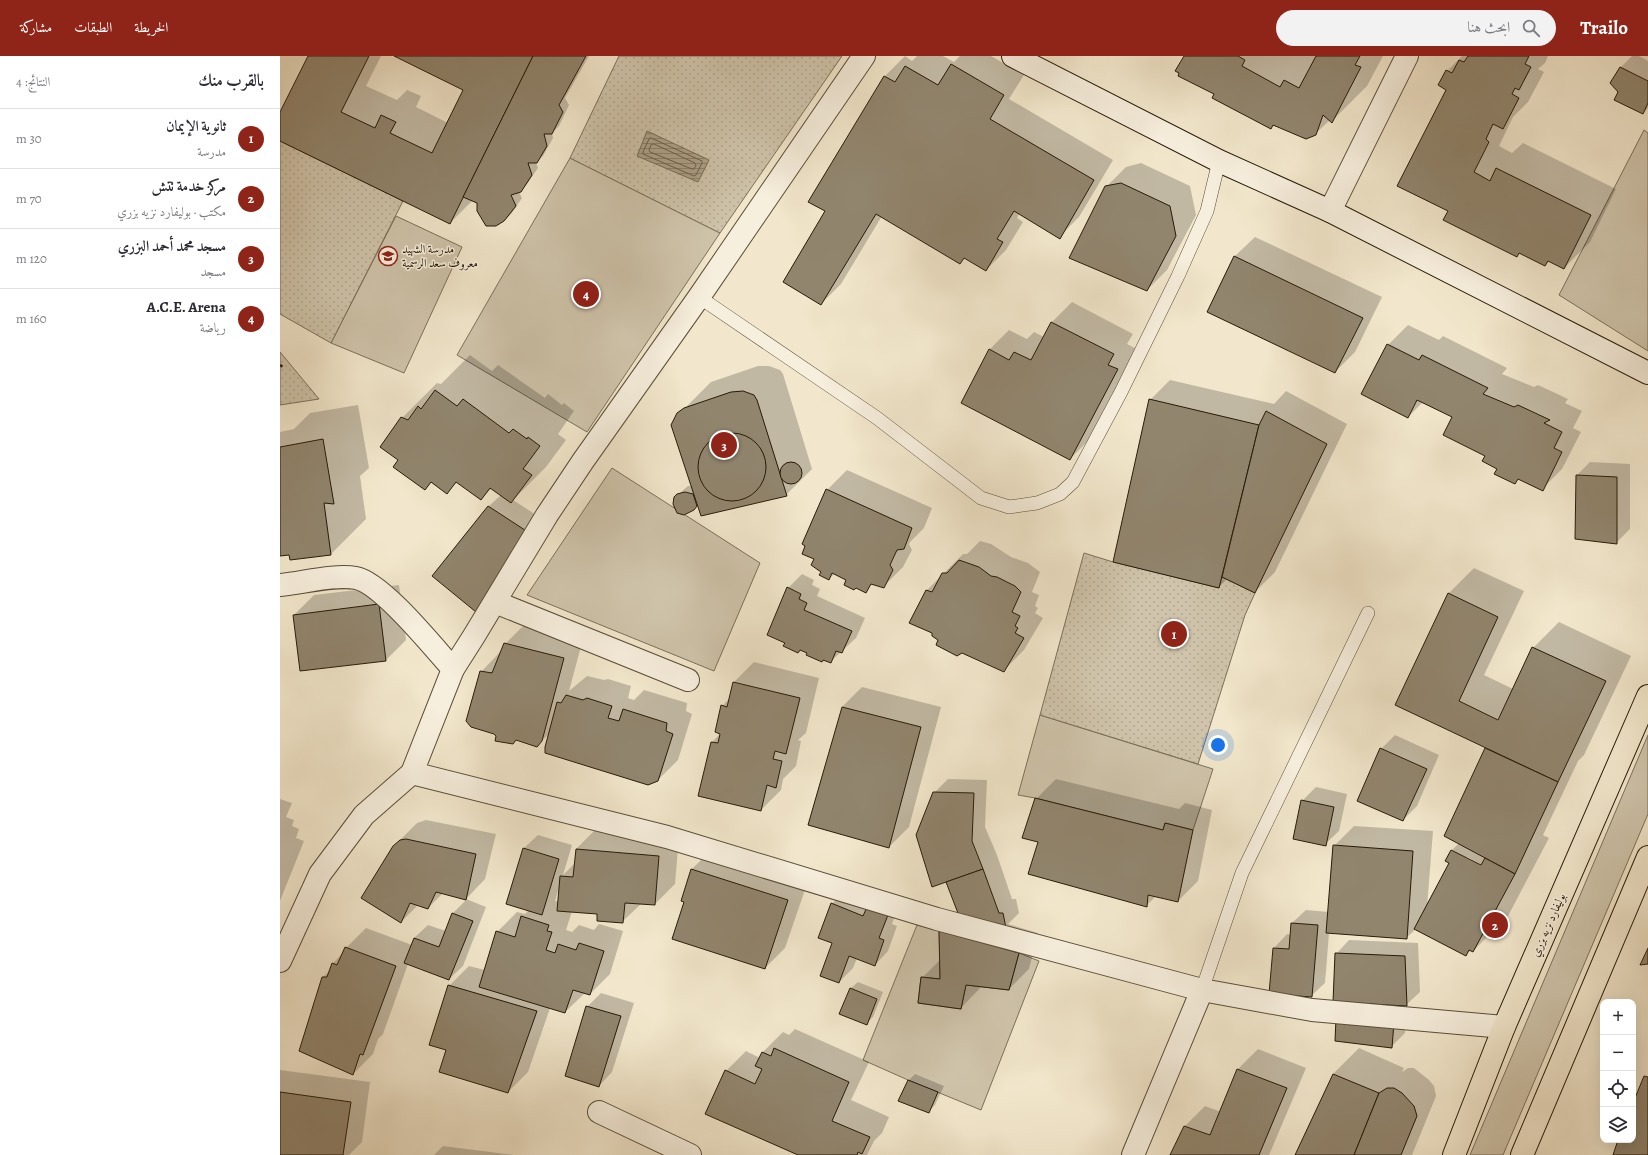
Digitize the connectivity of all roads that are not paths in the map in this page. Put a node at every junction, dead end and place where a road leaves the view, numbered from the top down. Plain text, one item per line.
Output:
1 (864, 56) edge
2 (1013, 56) edge
3 (1408, 56) edge
4 (1219, 161) junction
5 (1330, 211) junction
6 (699, 297) junction
7 (1648, 372) edge
8 (280, 585) edge
9 (495, 602) junction
10 (1368, 614) dead end
11 (453, 669) junction
12 (688, 680) dead end
13 (1648, 696) edge
14 (412, 773) junction
15 (1648, 857) edge
16 (280, 961) edge
17 (1202, 990) junction
18 (1504, 1027) junction
19 (599, 1112) dead end
20 (690, 1155) edge
21 (1133, 1155) edge
22 (1454, 1155) edge
23 (1522, 1155) edge

1 - 6 street
2 - 4 street
3 - 5 street
4 - 5 street
4 - 6 lane
5 - 7 street
6 - 9 street
8 - 11 street
9 - 11 street
9 - 12 street
10 - 17 lane
11 - 14 street
13 - 18 highway, بوليفارد نزيه بزري
14 - 16 street
14 - 17 street
15 - 23 highway
17 - 18 street
17 - 21 street
18 - 22 highway, بوليفارد نزيه بزري
19 - 20 street

